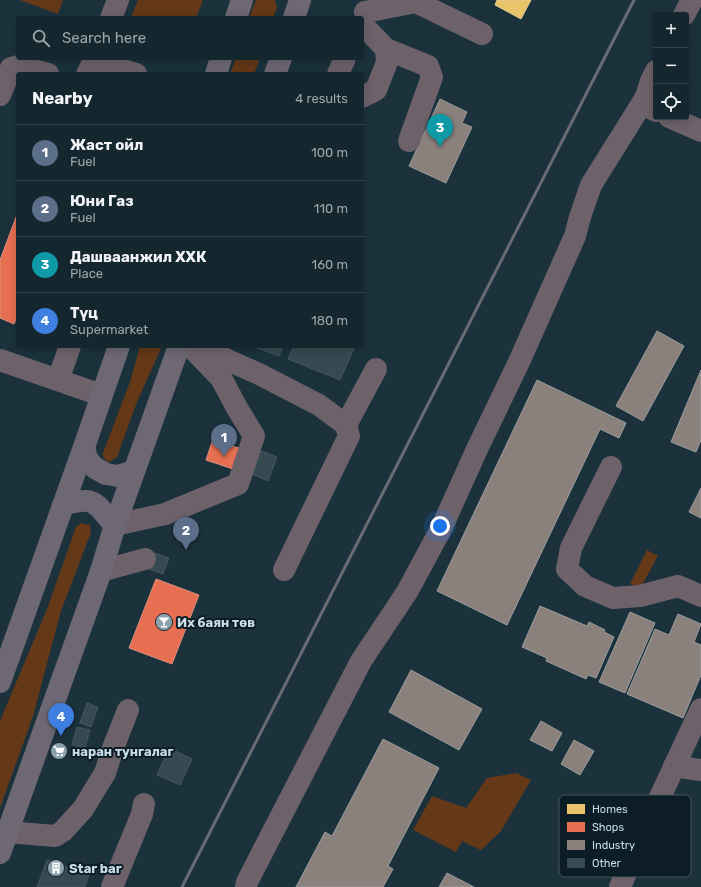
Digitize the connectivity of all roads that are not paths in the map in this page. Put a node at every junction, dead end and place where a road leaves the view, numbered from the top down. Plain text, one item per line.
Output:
1 (118, 0) edge
2 (242, 0) edge
3 (300, 0) edge
4 (692, 0) edge
5 (686, 12) edge
6 (365, 14) edge
7 (112, 16) edge
8 (237, 16) edge
9 (295, 16) edge
10 (482, 34) dead end
11 (386, 49) junction
12 (221, 60) edge
13 (280, 60) edge
14 (344, 60) edge
15 (92, 64) edge
16 (40, 72) edge
17 (127, 72) edge
18 (217, 72) edge
19 (276, 72) edge
20 (339, 72) edge
21 (653, 77) edge
22 (0, 95) edge
23 (364, 96) edge
24 (651, 104) edge
25 (676, 120) edge
26 (701, 131) edge
27 (409, 140) dead end
28 (69, 348) edge
29 (117, 348) edge
30 (178, 348) edge
31 (192, 348) edge
32 (204, 348) edge
33 (0, 360) edge
34 (376, 369) dead end
35 (58, 380) junction
36 (101, 395) junction
37 (346, 424) junction
38 (84, 447) junction
39 (611, 467) dead end
40 (134, 471) junction
41 (63, 504) junction
42 (115, 525) junction
43 (145, 559) dead end
44 (284, 570) dead end
45 (101, 571) junction
46 (701, 596) edge
47 (0, 682) edge
48 (701, 709) edge
49 (128, 710) dead end
50 (674, 766) junction
51 (701, 770) edge
52 (661, 795) edge
53 (144, 804) dead end
54 (7, 832) junction
55 (0, 853) edge
56 (624, 877) edge
57 (112, 887) edge
58 (246, 887) edge
59 (620, 887) edge

1 - 7 street
2 - 8 highway
3 - 9 highway
4 - 5 street
6 - 10 street
6 - 11 street
11 - 23 street
11 - 27 street
12 - 18 highway
13 - 19 highway
14 - 20 street
15 - 17 street
16 - 22 street
21 - 24 street
24 - 58 street
25 - 26 street
28 - 35 street
29 - 36 highway
30 - 40 highway
31 - 42 street
32 - 37 street
33 - 35 street
34 - 37 street
35 - 36 street
36 - 38 highway
37 - 44 street
38 - 40 highway
38 - 41 highway
39 - 46 street
40 - 42 highway
41 - 42 highway
41 - 47 highway
42 - 45 highway
43 - 45 street
45 - 54 highway
48 - 50 street
49 - 54 street
50 - 51 street
50 - 52 street
53 - 57 street
54 - 55 highway
56 - 59 street

